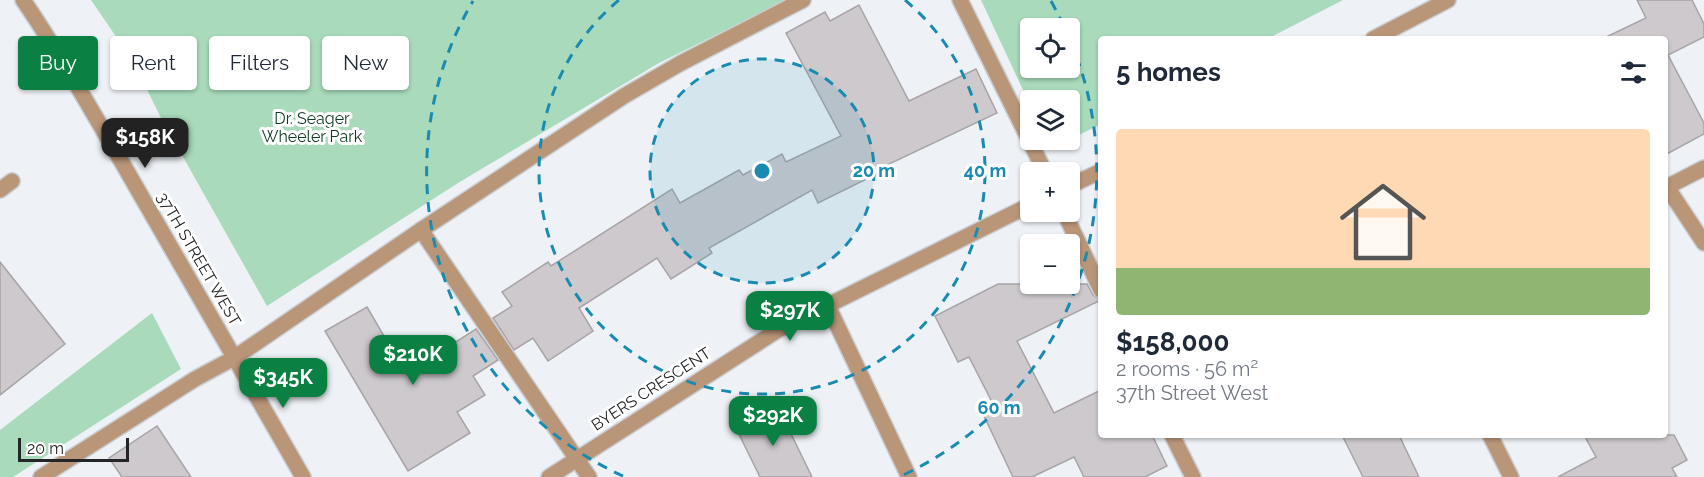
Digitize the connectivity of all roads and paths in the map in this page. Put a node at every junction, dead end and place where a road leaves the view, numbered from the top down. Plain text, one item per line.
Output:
1 (23, 0) edge
2 (803, 0) edge
3 (960, 0) edge
4 (1448, 0) edge
5 (1424, 5) edge
6 (1377, 36) edge
7 (1040, 162) edge
8 (1704, 168) edge
9 (1098, 172) edge
10 (1080, 181) edge
11 (1668, 187) edge
12 (1668, 191) edge
13 (1020, 211) edge
14 (1069, 222) edge
15 (421, 230) junction
16 (1704, 243) edge
17 (1098, 284) edge
18 (828, 306) junction
19 (234, 358) junction
20 (1174, 438) edge
21 (1492, 438) edge
22 (578, 458) junction
23 (40, 477) edge
24 (303, 477) edge
25 (549, 477) edge
26 (590, 477) edge
27 (909, 477) edge
28 (1193, 477) edge
29 (1511, 477) edge

1 - 19 street, 37TH STREET WEST
2 - 15 street
3 - 7 street
4 - 5 street
5 - 6 street
8 - 11 street
9 - 10 street
12 - 16 street
13 - 18 street, BYERS CRESCENT
14 - 17 street
15 - 19 street
15 - 22 street
18 - 22 street, BYERS CRESCENT
18 - 27 street
19 - 23 street
19 - 24 street, 37TH STREET WEST
20 - 28 street
21 - 29 street
22 - 25 street, BYERS CRESCENT
22 - 26 street

